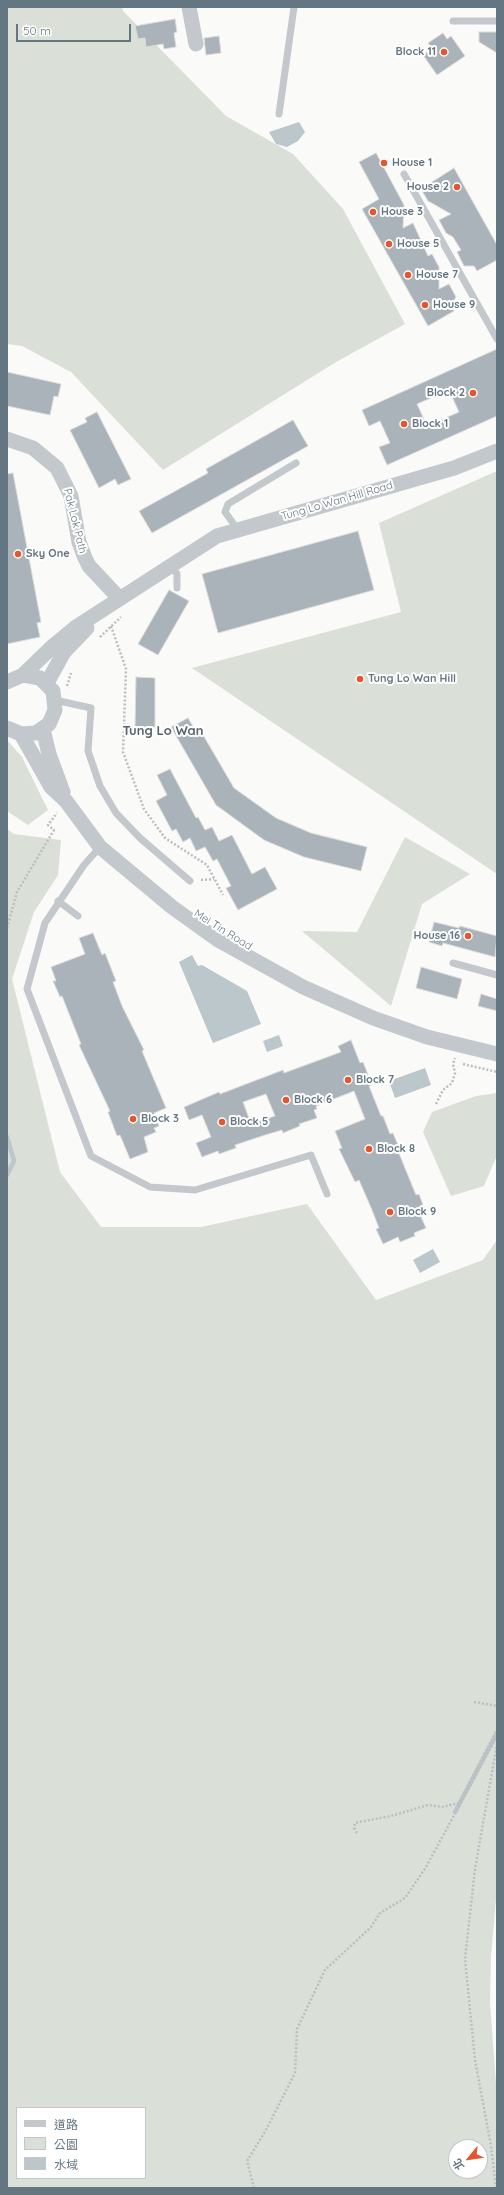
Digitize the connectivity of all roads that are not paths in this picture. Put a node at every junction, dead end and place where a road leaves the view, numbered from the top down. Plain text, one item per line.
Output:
1 (189, 7) edge
2 (294, 7) edge
3 (453, 20) dead end
4 (497, 21) edge
5 (196, 44) dead end
6 (279, 114) dead end
7 (404, 174) dead end
8 (497, 339) edge
9 (7, 439) edge
10 (497, 450) edge
11 (296, 463) dead end
12 (238, 530) junction
13 (171, 566) junction
14 (177, 588) dead end
15 (119, 598) junction
16 (100, 612) junction
17 (23, 675) junction
18 (7, 682) edge
19 (47, 683) junction
20 (60, 701) junction
21 (7, 728) edge
22 (43, 729) junction
23 (21, 734) junction
24 (63, 806) junction
25 (100, 847) junction
26 (190, 881) dead end
27 (58, 901) junction
28 (78, 916) dead end
29 (453, 963) dead end
30 (497, 975) edge
31 (497, 1054) edge
32 (327, 1194) dead end

1 - 5 street
2 - 6 lane
3 - 4 lane
7 - 8 lane
9 - 15 street, Pak Lok Path
10 - 12 street, Tung Lo Wan Hill Road
11 - 12 lane
12 - 13 street, Tung Lo Wan Hill Road
13 - 14 lane
13 - 15 street, Tung Lo Wan Hill Road
15 - 16 street, Tung Lo Wan Hill Road
16 - 17 street, Tung Lo Wan Hill Road
16 - 19 street, Tung Lo Wan Hill Road
17 - 18 street, Tung Lo Wan Hill Road
17 - 19 street
19 - 20 street
20 - 22 street
20 - 26 lane
21 - 23 street
22 - 23 street
22 - 24 street, Mei Tin Road
23 - 24 street, Mei Tin Road
24 - 25 street, Mei Tin Road
25 - 27 lane
25 - 31 street, Mei Tin Road
27 - 28 lane
27 - 32 lane
29 - 30 lane

